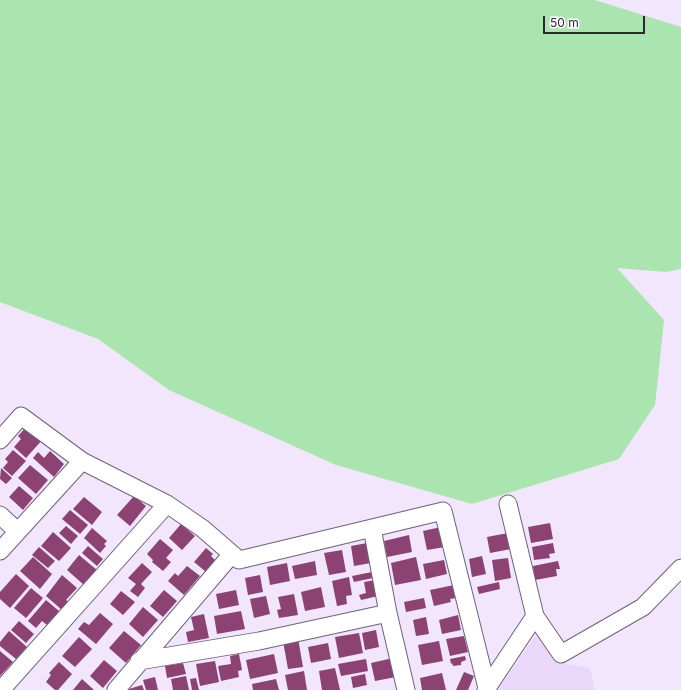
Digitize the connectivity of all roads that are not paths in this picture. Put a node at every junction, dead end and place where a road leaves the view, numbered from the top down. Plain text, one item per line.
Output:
1 (0, 440) edge
2 (82, 460) junction
3 (167, 504) junction
4 (508, 504) dead end
5 (0, 515) edge
6 (372, 528) junction
7 (17, 531) junction
8 (0, 551) edge
9 (232, 554) junction
10 (681, 568) edge
11 (388, 613) junction
12 (535, 616) junction
13 (140, 661) junction
14 (487, 689) edge
15 (1, 690) edge
16 (116, 690) edge
17 (406, 690) edge

1 - 2 street
2 - 3 street
2 - 7 street
3 - 9 street
3 - 15 street
4 - 12 street
5 - 7 street
6 - 9 street
6 - 11 street
6 - 14 street
7 - 8 street
9 - 13 street
10 - 12 street
11 - 13 street
11 - 17 street
12 - 14 street
13 - 16 street

